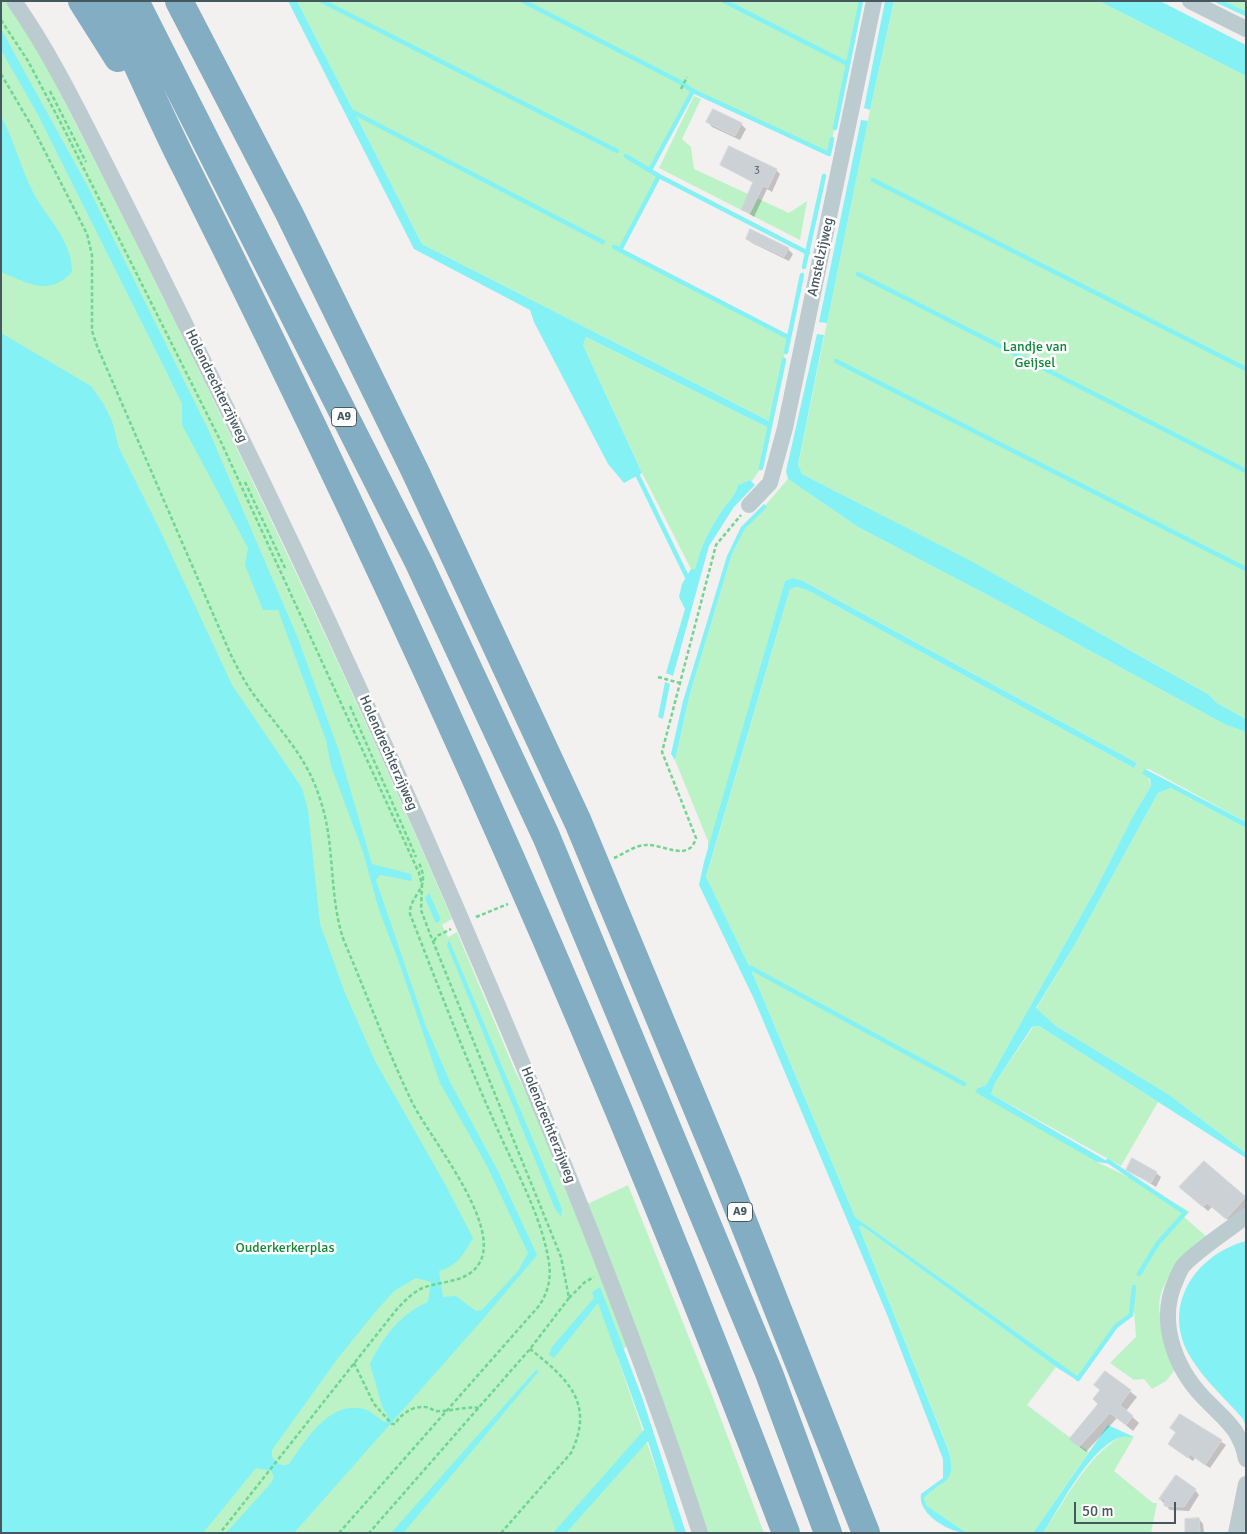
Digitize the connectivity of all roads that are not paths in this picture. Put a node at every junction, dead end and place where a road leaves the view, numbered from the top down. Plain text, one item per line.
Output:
1 (14, 1) edge
2 (82, 1) edge
3 (106, 1) edge
4 (135, 1) edge
5 (179, 1) edge
6 (874, 1) edge
7 (1190, 1) edge
8 (1246, 29) edge
9 (184, 164) junction
10 (749, 505) road end
11 (1246, 1216) edge
12 (1246, 1459) edge
13 (1246, 1484) edge
14 (700, 1533) edge
15 (786, 1533) edge
16 (828, 1533) edge
17 (866, 1533) edge
18 (1236, 1533) edge

1 - 14 street, Holendrechterzijweg
2 - 9 highway, A9
3 - 9 highway, A9
4 - 16 highway, A9
5 - 17 highway, A9
6 - 10 street, Amstelzijweg
7 - 8 street
9 - 15 highway, A9
11 - 12 street
13 - 18 street

